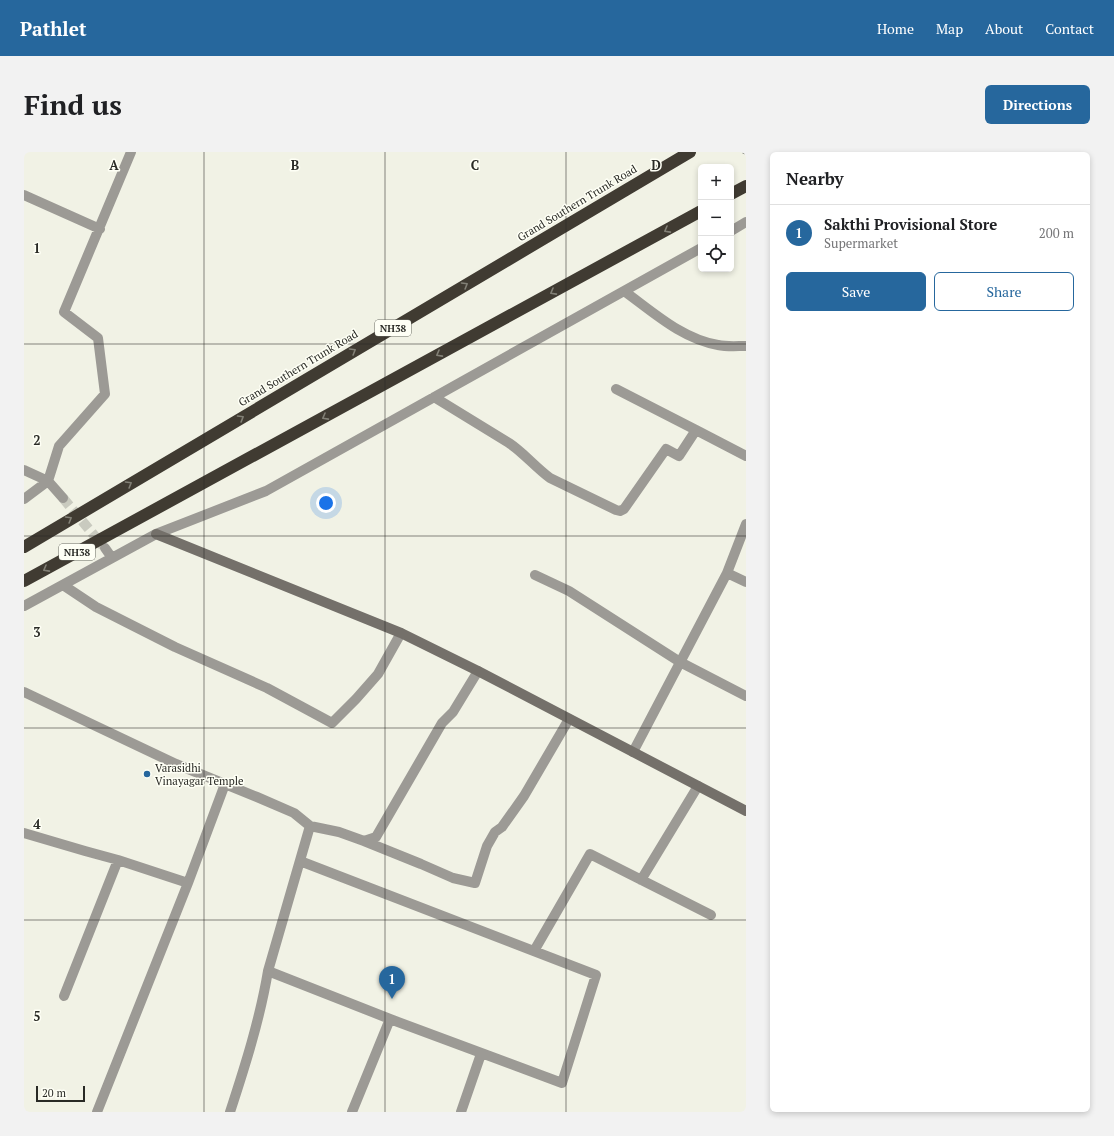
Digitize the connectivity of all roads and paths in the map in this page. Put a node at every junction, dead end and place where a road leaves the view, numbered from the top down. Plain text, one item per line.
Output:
1 (131, 152) edge
2 (690, 152) edge
3 (24, 195) edge
4 (698, 213) edge
5 (746, 222) edge
6 (100, 229) junction
7 (734, 229) edge
8 (698, 250) edge
9 (624, 291) junction
10 (746, 346) edge
11 (616, 390) dead end
12 (434, 397) junction
13 (696, 430) junction
14 (746, 456) edge
15 (24, 470) edge
16 (48, 481) junction
17 (63, 498) tunnel mouth
18 (24, 499) edge
19 (746, 524) edge
20 (156, 534) junction
21 (24, 547) edge
22 (105, 548) tunnel mouth
23 (112, 558) junction
24 (727, 573) junction
25 (535, 575) dead end
26 (24, 581) edge
27 (746, 582) edge
28 (62, 585) junction
29 (24, 606) edge
30 (401, 633) junction
31 (680, 662) junction
32 (478, 671) junction
33 (24, 692) edge
34 (746, 696) edge
35 (569, 719) junction
36 (633, 752) junction
37 (225, 784) junction
38 (698, 786) junction
39 (746, 811) edge
40 (310, 826) junction
41 (24, 833) edge
42 (364, 841) junction
43 (118, 860) junction
44 (300, 860) junction
45 (641, 880) junction
46 (188, 883) junction
47 (711, 915) dead end
48 (534, 951) junction
49 (268, 971) junction
50 (64, 996) dead end
51 (390, 1019) junction
52 (481, 1054) junction
53 (97, 1112) edge
54 (230, 1112) edge
55 (352, 1112) edge
56 (461, 1112) edge

1 - 6 street
21 -> 2 highway, Grand Southern Trunk Road / NH38
3 - 6 street
4 -> 26 highway, NH38
5 - 7 street
6 - 16 street
8 - 9 street
9 - 10 street
9 - 12 street
11 - 13 street
12 - 13 street
12 - 20 street
13 - 14 street
15 - 16 street
16 - 17 street
16 - 18 street
19 - 24 street
20 - 23 street
20 - 30 street
22 - 23 street
23 - 28 street
24 - 27 street
24 - 31 street
25 - 31 street
28 - 29 street
28 - 30 street
30 - 32 street
31 - 34 street
31 - 36 street
32 - 35 street
32 - 42 street
33 - 37 street
35 - 36 street
35 - 42 street
36 - 38 street
37 - 40 street
37 - 46 street
38 - 39 street
38 - 45 street
40 - 42 street
40 - 44 street
41 - 43 street
43 - 46 street
43 - 50 street
44 - 48 street
44 - 49 street
45 - 47 street
45 - 48 street
46 - 53 street
48 - 52 street
49 - 51 street
49 - 54 street
51 - 52 street
51 - 55 street
52 - 56 street

